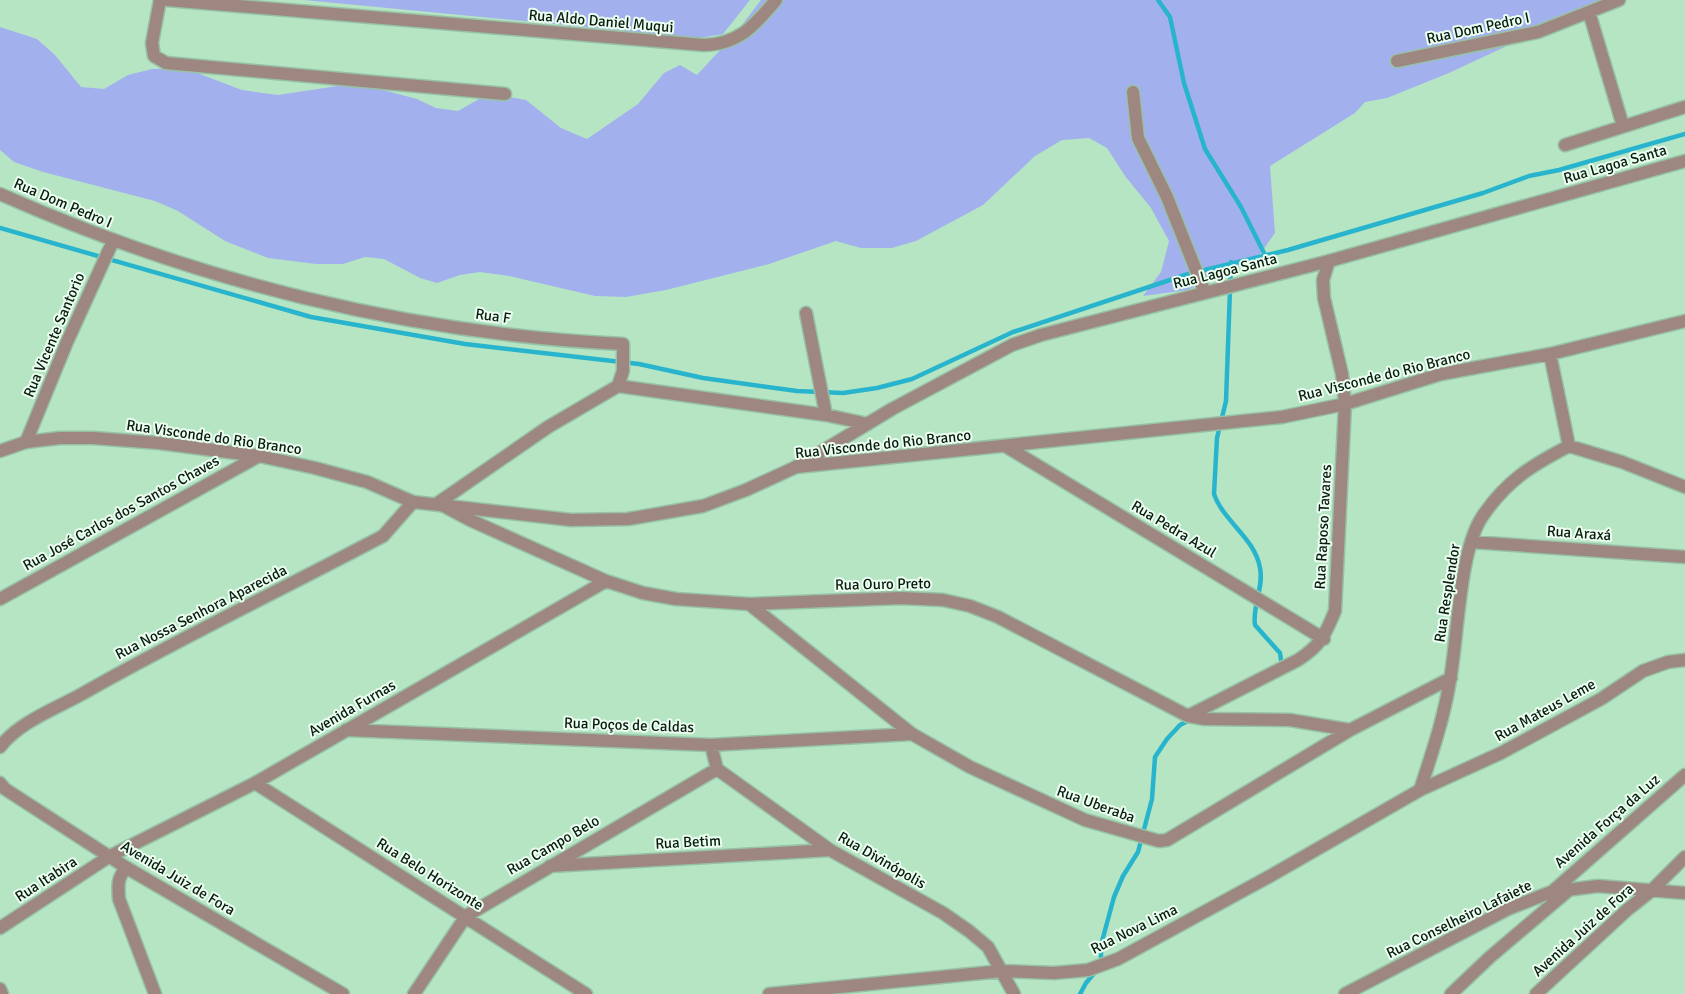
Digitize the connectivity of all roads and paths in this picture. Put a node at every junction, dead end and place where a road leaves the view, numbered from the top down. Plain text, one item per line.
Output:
1 (160, 0) edge
2 (167, 0) edge
3 (776, 0) edge
4 (1619, 0) edge
5 (1589, 12) junction
6 (1397, 61) dead end
7 (1133, 92) dead end
8 (505, 94) dead end
9 (1685, 107) edge
10 (1623, 126) junction
11 (1565, 145) dead end
12 (1685, 161) edge
13 (0, 194) edge
14 (113, 241) junction
15 (1329, 261) junction
16 (1205, 292) junction
17 (806, 313) dead end
18 (1685, 321) edge
19 (1550, 354) junction
20 (618, 386) junction
21 (1345, 404) junction
22 (826, 415) junction
23 (868, 424) junction
24 (26, 442) junction
25 (1569, 446) junction
26 (1007, 447) junction
27 (0, 451) edge
28 (258, 456) junction
29 (796, 468) junction
30 (1685, 486) edge
31 (413, 502) junction
32 (438, 503) junction
33 (1471, 542) junction
34 (1685, 557) edge
35 (606, 581) junction
36 (0, 599) edge
37 (749, 604) junction
38 (1324, 639) junction
39 (1685, 660) edge
40 (1451, 678) junction
41 (1188, 716) junction
42 (346, 730) junction
43 (1350, 730) junction
44 (912, 734) junction
45 (711, 745) junction
46 (0, 747) edge
47 (716, 769) junction
48 (1685, 775) edge
49 (0, 783) edge
50 (255, 783) junction
51 (1420, 790) junction
52 (830, 850) junction
53 (110, 856) junction
54 (1685, 857) edge
55 (548, 866) junction
56 (127, 868) junction
57 (1571, 888) junction
58 (1651, 891) junction
59 (1551, 892) junction
60 (1685, 894) edge
61 (466, 916) junction
62 (0, 928) edge
63 (1002, 971) junction
64 (0, 989) edge
65 (2, 994) edge
66 (155, 994) edge
67 (343, 994) edge
68 (414, 994) edge
69 (586, 994) edge
70 (769, 994) edge
71 (1014, 994) edge
72 (1345, 994) edge
73 (1451, 994) edge
74 (1536, 994) edge

1 - 8 street
2 - 3 street, Rua Aldo Daniel Muqui
4 - 5 street, Rua Dom Pedro I
5 - 6 street, Rua Dom Pedro I
5 - 10 street
7 - 16 street
9 - 10 street
10 - 11 street
12 - 15 street, Rua Lagoa Santa
13 - 14 street, Rua Dom Pedro I
14 - 20 street, Rua F
14 - 24 street, Rua Vicente Santorio
15 - 16 street, Rua Lagoa Santa
15 - 21 street, Rua Raposo Tavares
16 - 23 street, Rua Lagoa Santa
17 - 22 street
18 - 19 street, Rua Visconde do Rio Branco
19 - 21 street, Rua Visconde do Rio Branco
19 - 25 street
20 - 22 street
20 - 32 street
21 - 26 street, Rua Visconde do Rio Branco
21 - 38 street, Rua Raposo Tavares
22 - 23 street
23 - 29 street, Rua Lagoa Santa
24 - 27 street, Rua Visconde do Rio Branco
24 - 28 street, Rua Visconde do Rio Branco
25 - 30 street
25 - 33 street, Rua Resplendor
26 - 29 street, Rua Visconde do Rio Branco
26 - 38 street, Rua Pedra Azul
28 - 31 street, Rua Visconde do Rio Branco
28 - 36 street, Rua José Carlos dos Santos Chaves
29 - 32 street, Rua Visconde do Rio Branco
31 - 32 street, Rua Visconde do Rio Branco
31 - 46 street, Rua Nossa Senhora Aparecida
32 - 35 street, Rua Ouro Preto
33 - 34 street, Rua Araxá
33 - 40 street, Rua Resplendor
35 - 37 street, Rua Ouro Preto
35 - 42 street, Avenida Furnas
37 - 41 street, Rua Ouro Preto
37 - 44 street, Rua Uberaba
38 - 41 street, Rua Raposo Tavares
39 - 51 street, Rua Mateus Leme
40 - 43 street, Rua Uberaba
40 - 51 street, Rua Resplendor
41 - 43 street, Rua Ouro Preto
42 - 45 street, Rua Poços de Caldas
42 - 50 street, Avenida Furnas
43 - 44 street, Rua Uberaba
44 - 45 street, Rua Poços de Caldas
45 - 47 street
47 - 52 street, Rua Divinópolis
47 - 55 street, Rua Campo Belo
48 - 59 street, Avenida Força da Luz
49 - 53 street, Avenida Juiz de Fora
50 - 53 street, Avenida Furnas
50 - 61 street, Rua Belo Horizonte
51 - 63 street, Rua Nova Lima
52 - 55 street, Rua Betim
52 - 63 street, Rua Divinópolis
53 - 56 street, Avenida Juiz de Fora
53 - 62 street, Rua Itabira
54 - 58 street
55 - 61 street, Rua Campo Belo
56 - 66 street
56 - 67 street, Avenida Juiz de Fora
57 - 58 street, Rua Conselheiro Lafaiete
57 - 59 street, Rua Conselheiro Lafaiete
57 - 73 street
58 - 60 street, Rua Conselheiro Lafaiete
58 - 74 street, Avenida Juiz de Fora
59 - 72 street, Rua Conselheiro Lafaiete
61 - 68 street, Rua Campo Belo
61 - 69 street, Rua Belo Horizonte
63 - 70 street, Rua Nova Lima
63 - 71 street, Rua Divinópolis
64 - 65 street

